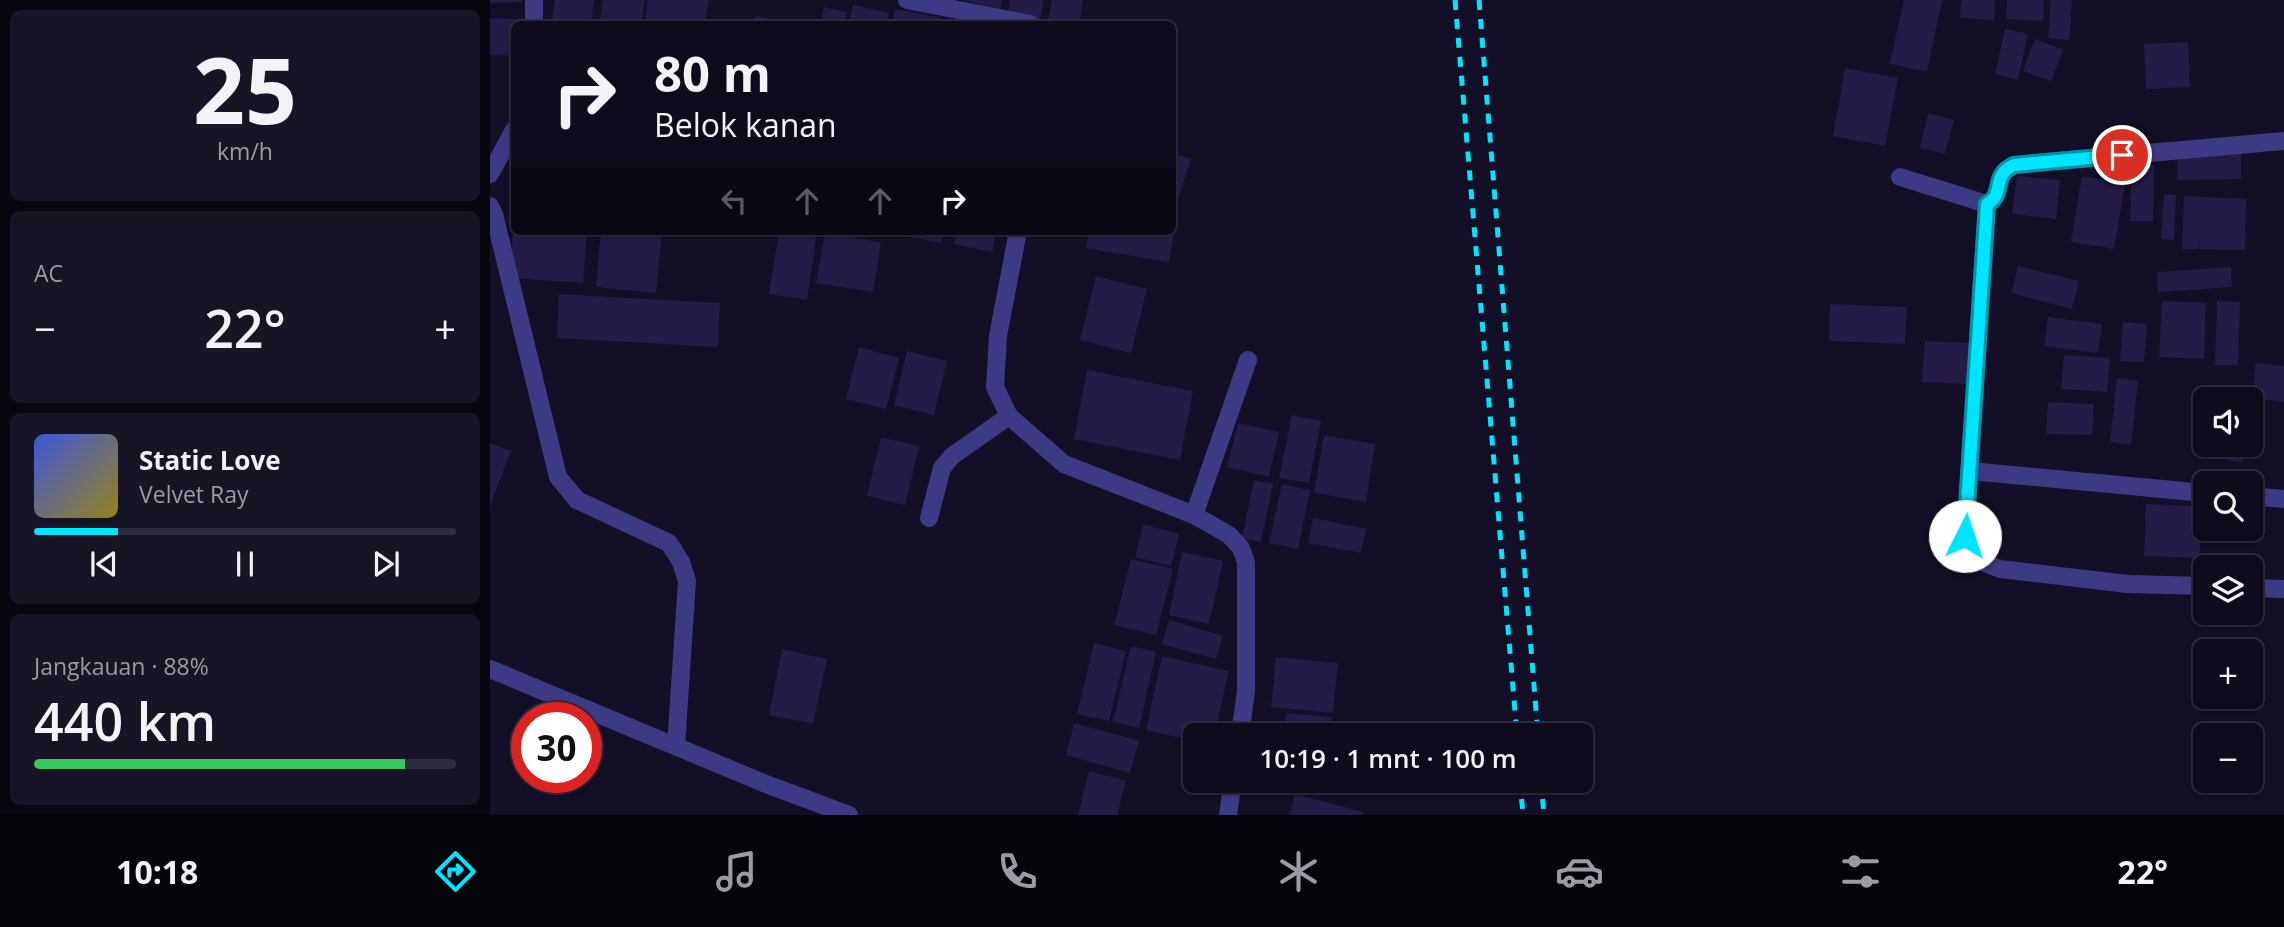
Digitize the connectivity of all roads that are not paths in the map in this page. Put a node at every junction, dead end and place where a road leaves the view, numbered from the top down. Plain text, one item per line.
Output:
1 (534, 0) edge
2 (907, 0) edge
3 (534, 21) edge
4 (1015, 21) edge
5 (511, 136) edge
6 (2284, 141) edge
7 (490, 174) edge
8 (1900, 177) dead end
9 (1987, 204) junction
10 (490, 206) edge
11 (1017, 235) edge
12 (1248, 360) dead end
13 (1009, 416) junction
14 (1970, 471) junction
15 (2193, 492) edge
16 (2263, 497) edge
17 (2284, 499) edge
18 (1194, 515) junction
19 (929, 518) dead end
20 (2193, 586) edge
21 (2263, 588) edge
22 (2284, 589) edge
23 (490, 669) edge
24 (1242, 723) edge
25 (676, 746) junction
26 (1231, 793) edge
27 (849, 815) edge
28 (1228, 815) edge

1 - 3 street
2 - 4 street
5 - 7 street
6 - 9 street
8 - 9 street
9 - 14 street
10 - 25 street
11 - 13 street
12 - 18 street
13 - 18 street
13 - 19 street
14 - 15 street
14 - 20 street
16 - 17 street
18 - 24 street
21 - 22 street
23 - 25 street
25 - 27 street
26 - 28 street

